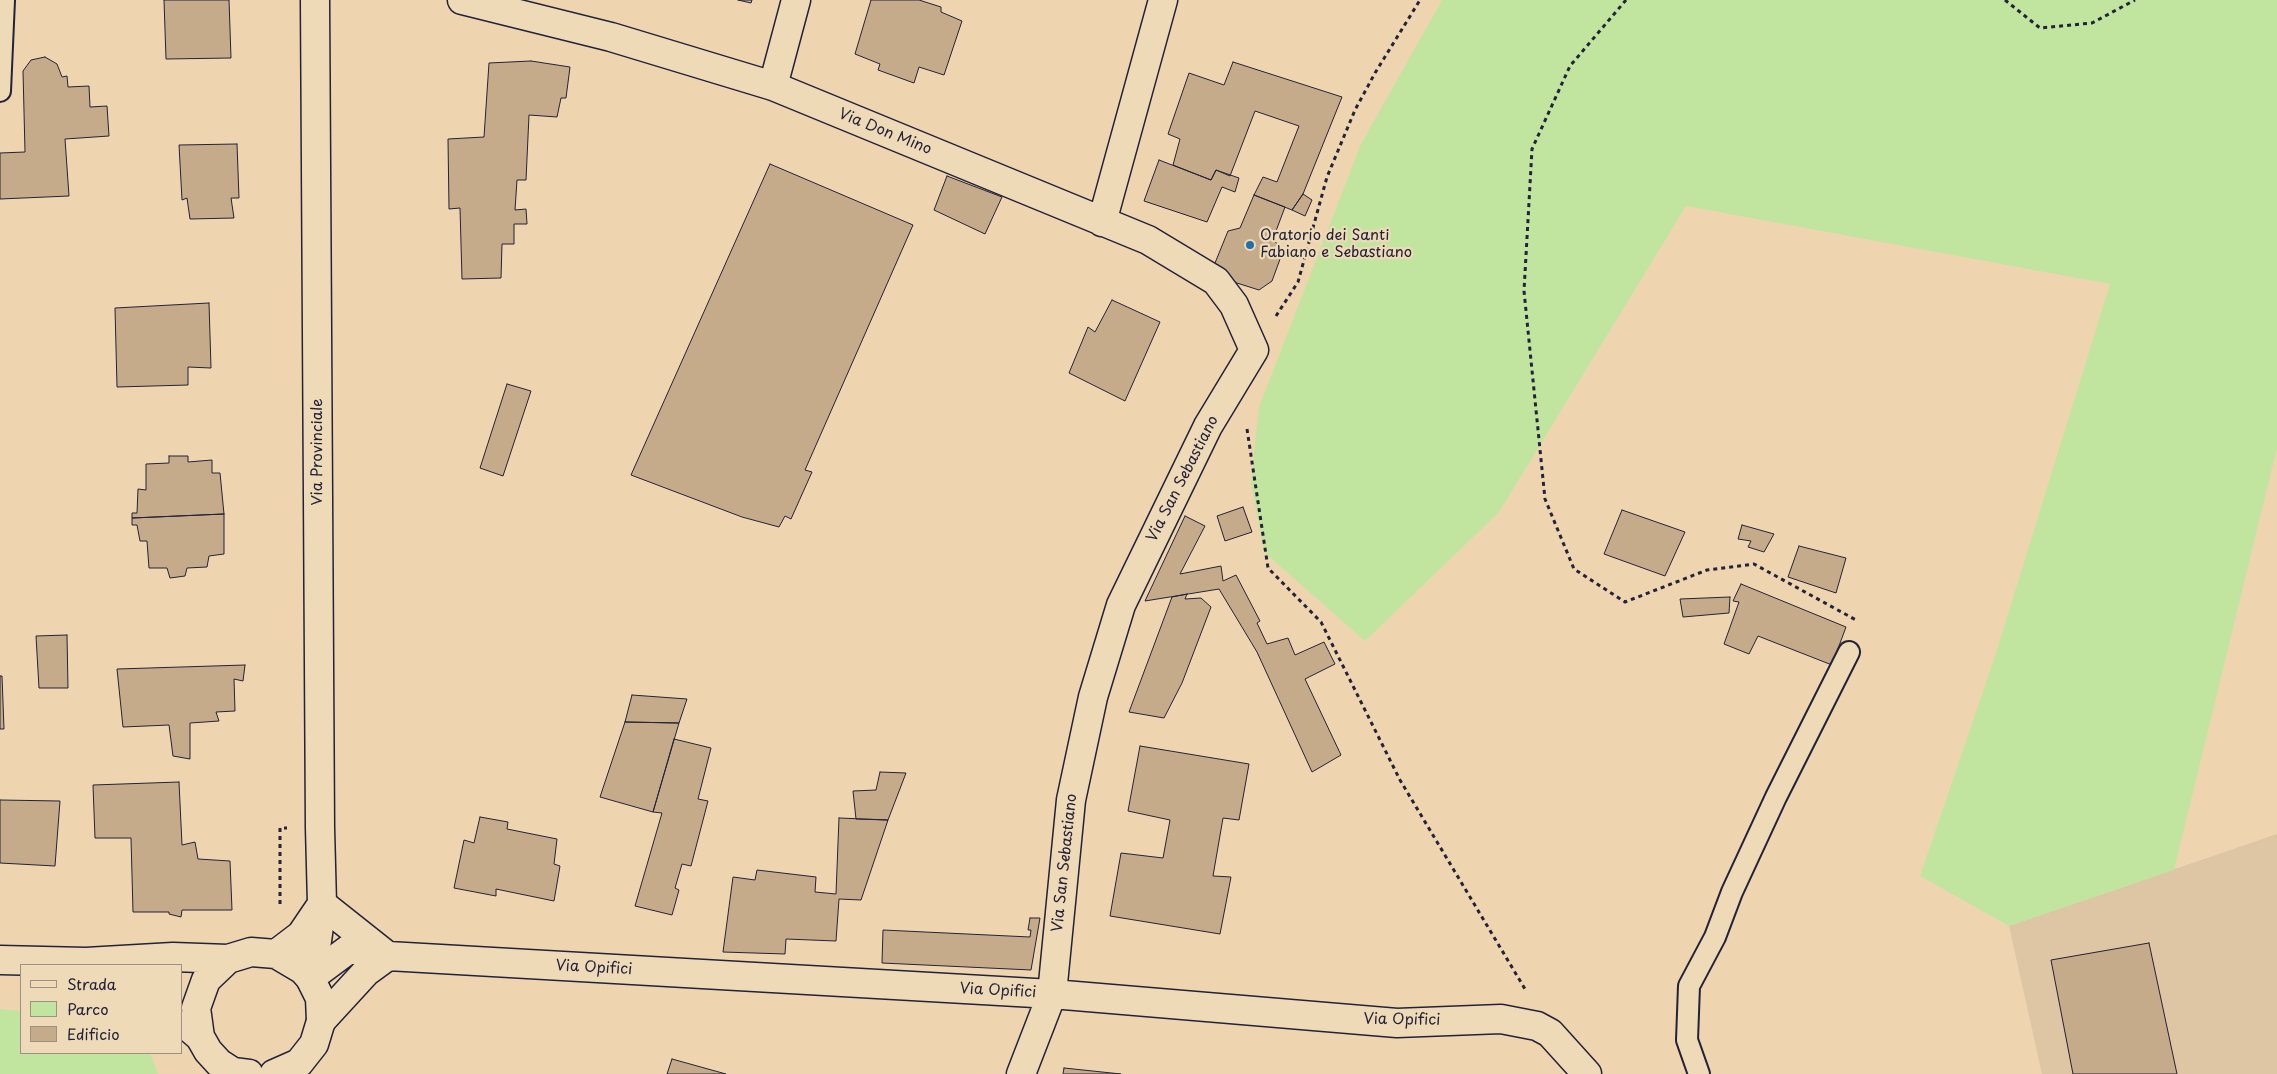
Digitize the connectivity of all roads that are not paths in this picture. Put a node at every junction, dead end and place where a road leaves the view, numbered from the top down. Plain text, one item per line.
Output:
1 (4, 0) edge
2 (315, 0) edge
3 (462, 0) edge
4 (796, 0) edge
5 (1163, 0) edge
6 (774, 86) junction
7 (0, 91) edge
8 (1102, 222) junction
9 (1254, 350) joint
10 (1849, 652) road end
11 (322, 904) junction
12 (276, 954) junction
13 (388, 956) junction
14 (228, 959) junction
15 (0, 960) edge
16 (89, 964) edge
17 (307, 974) junction
18 (1052, 994) junction
19 (321, 1021) junction
20 (191, 1029) edge
21 (299, 1068) edge
22 (239, 1073) edge
23 (274, 1074) edge
24 (1021, 1074) edge
25 (1587, 1074) edge
26 (1699, 1074) edge

1 - 7 lane
2 - 11 street, Via Provinciale
3 - 6 street, Via Don Mino
4 - 6 street
5 - 8 street
6 - 8 street, Via Don Mino
8 - 9 street, Via Don Mino
9 - 18 street, Via San Sebastiano
10 - 26 lane
11 - 12 street
11 - 13 street
11 - 17 street, Via Provinciale
12 - 14 street
12 - 17 street
13 - 17 street, Via Opifici
13 - 18 street, Via Opifici
13 - 19 street
14 - 16 street
14 - 20 street
15 - 16 street
17 - 19 street
18 - 24 street, Via San Sebastiano
18 - 25 street, Via Opifici
19 - 21 street
20 - 22 street
21 - 23 street

